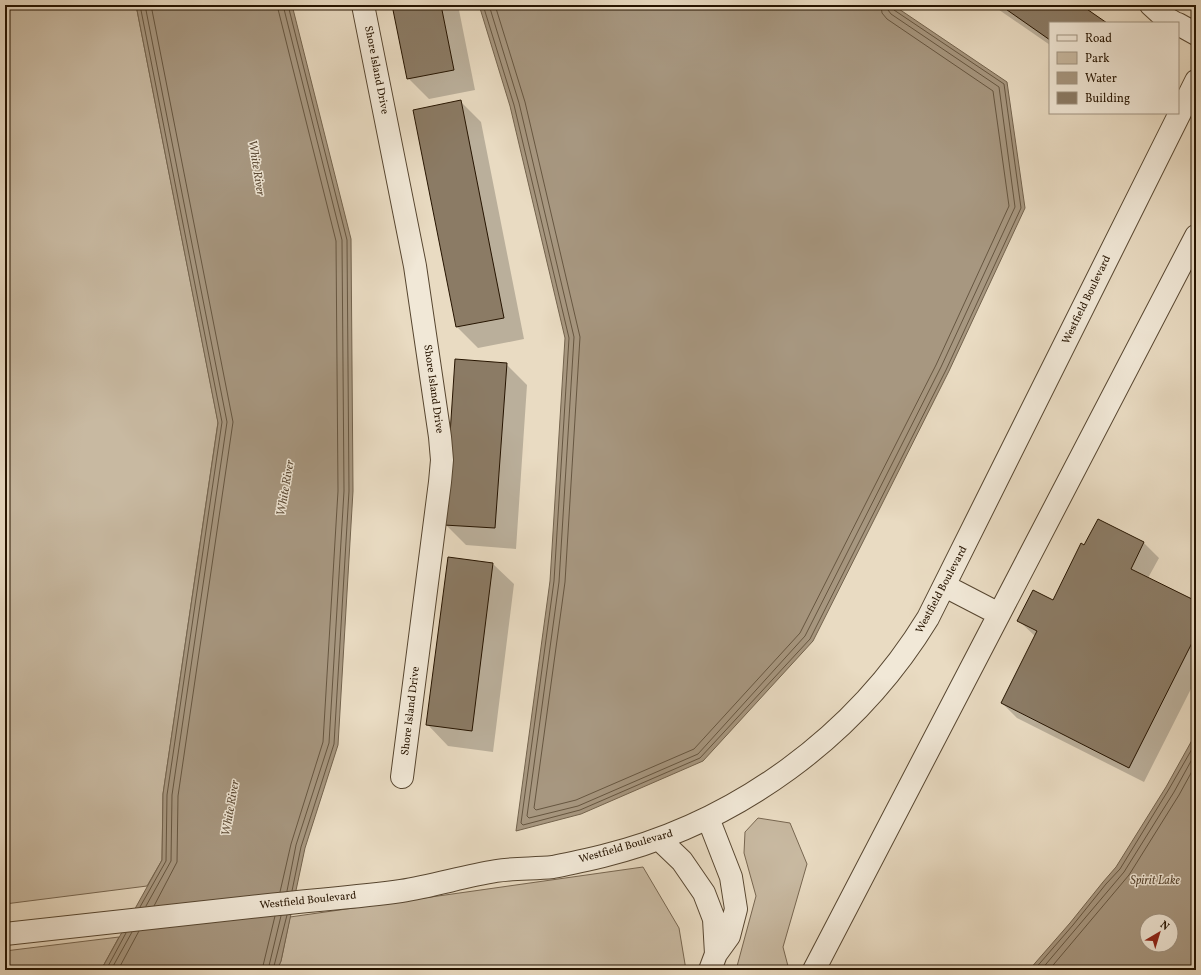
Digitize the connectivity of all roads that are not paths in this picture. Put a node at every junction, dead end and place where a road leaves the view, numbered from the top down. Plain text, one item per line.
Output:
1 (363, 5) edge
2 (1151, 5) edge
3 (1174, 22) edge
4 (1179, 25) edge
5 (1196, 34) edge
6 (1196, 81) edge
7 (1196, 236) edge
8 (945, 586) junction
9 (999, 614) junction
10 (402, 777) dead end
11 (708, 818) junction
12 (659, 839) junction
13 (5, 934) edge
14 (713, 962) edge
15 (814, 970) edge

1 - 10 street, Shore Island Drive
2 - 3 street
4 - 5 street
6 - 8 street, Westfield Boulevard
7 - 9 street
8 - 9 street
8 - 11 street, Westfield Boulevard
9 - 15 street
11 - 12 street, Westfield Boulevard
11 - 14 street
12 - 13 street, Westfield Boulevard
12 - 14 street

